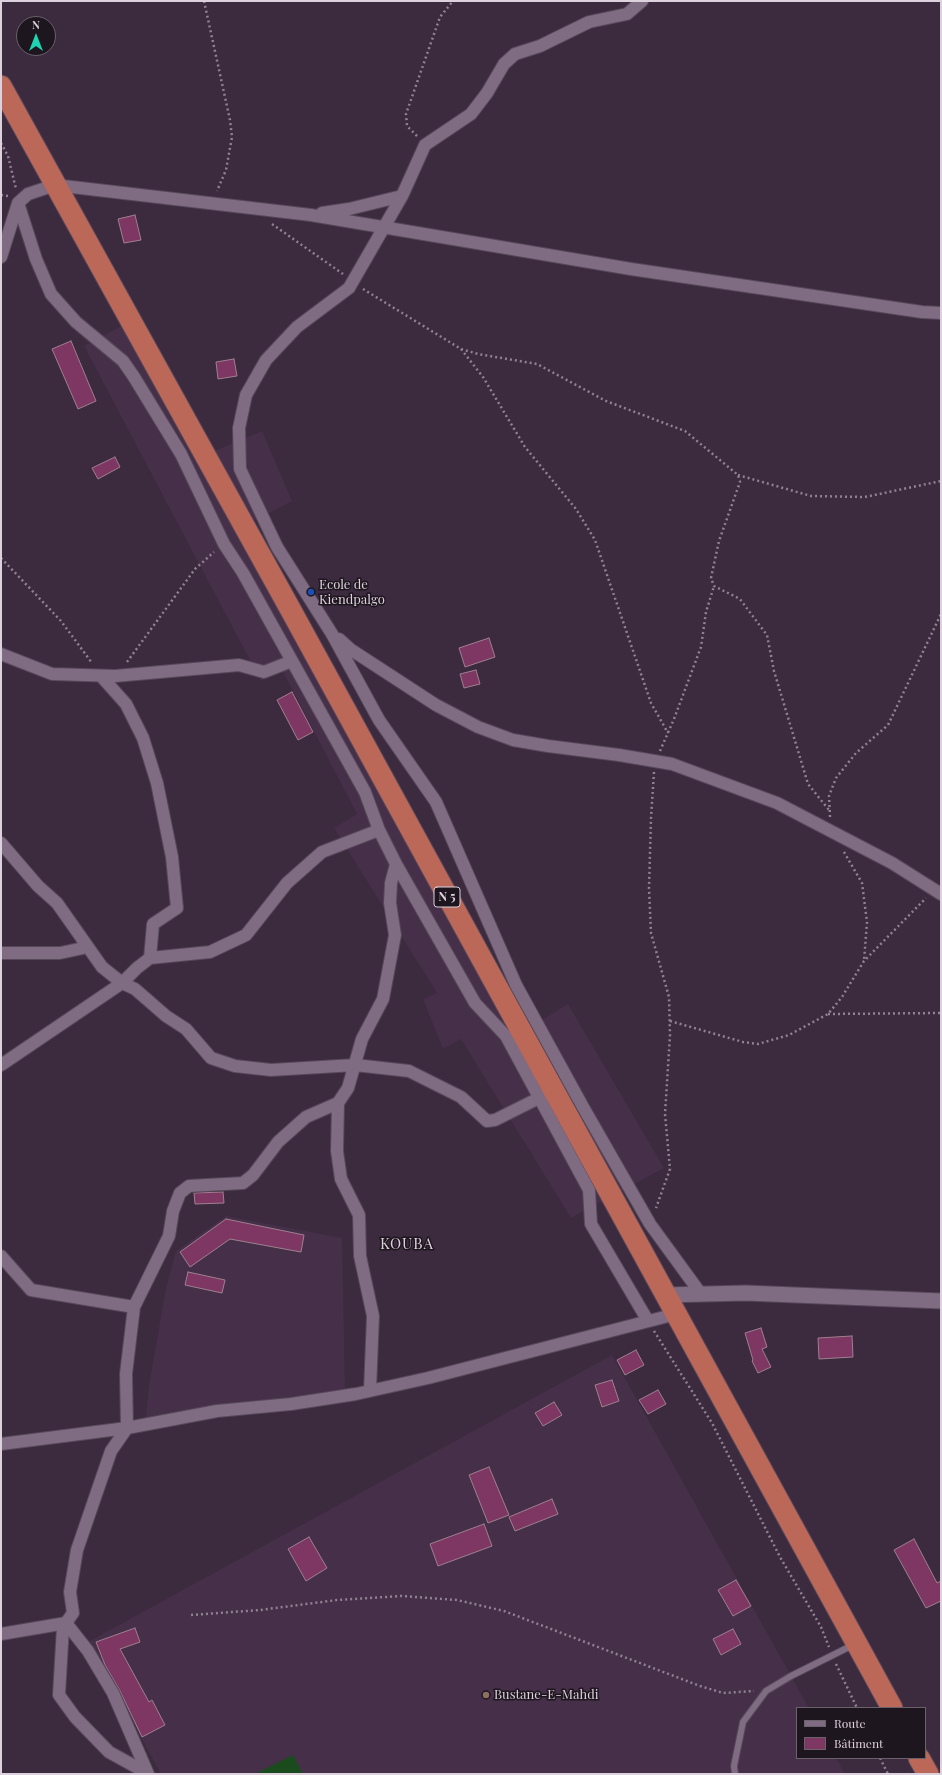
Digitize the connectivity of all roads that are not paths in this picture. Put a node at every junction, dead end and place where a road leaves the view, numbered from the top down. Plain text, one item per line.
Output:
1 (642, 1) edge
2 (1, 86) edge
3 (55, 185) junction
4 (402, 196) junction
5 (16, 197) junction
6 (311, 215) junction
7 (384, 227) junction
8 (1, 258) edge
9 (941, 313) edge
10 (332, 634) junction
11 (1, 654) edge
12 (292, 662) junction
13 (101, 676) junction
14 (379, 830) junction
15 (1, 843) edge
16 (396, 864) junction
17 (937, 892) edge
18 (88, 947) junction
19 (1, 953) edge
20 (150, 958) junction
21 (122, 983) junction
22 (1, 1065) edge
23 (355, 1065) junction
24 (547, 1095) junction
25 (338, 1103) junction
26 (1, 1256) edge
27 (701, 1294) junction
28 (665, 1295) junction
29 (941, 1301) edge
30 (134, 1307) junction
31 (676, 1314) junction
32 (648, 1321) junction
33 (370, 1390) junction
34 (127, 1428) junction
35 (1, 1444) edge
36 (66, 1623) junction
37 (1, 1634) edge
38 (856, 1643) junction
39 (891, 1707) edge
40 (920, 1759) edge
41 (148, 1774) edge
42 (735, 1774) edge
43 (928, 1774) edge

1 - 4 street
2 - 3 highway, N 5
3 - 5 street
3 - 6 street
3 - 24 highway, N 5
4 - 6 street
4 - 7 street
5 - 8 street
5 - 12 street
6 - 7 street
7 - 9 street
7 - 10 street
10 - 17 street
10 - 27 street
11 - 13 street
12 - 13 street
12 - 14 street
13 - 20 street
14 - 16 street
14 - 20 street
15 - 18 street
16 - 23 street
16 - 24 street
18 - 19 street
18 - 21 street
20 - 21 street
21 - 22 street
21 - 23 street
23 - 24 street
23 - 25 street
24 - 28 highway, N 5
24 - 32 street
25 - 30 street
25 - 33 street
26 - 30 street
27 - 28 street
27 - 29 street
28 - 31 highway, N 5
30 - 34 street
31 - 32 street
31 - 38 highway, N 5
32 - 33 street
33 - 34 street
34 - 35 street
34 - 36 street
36 - 37 street
36 - 41 street
36 - 41 street
38 - 39 highway, N 5
38 - 42 lane
40 - 43 highway

